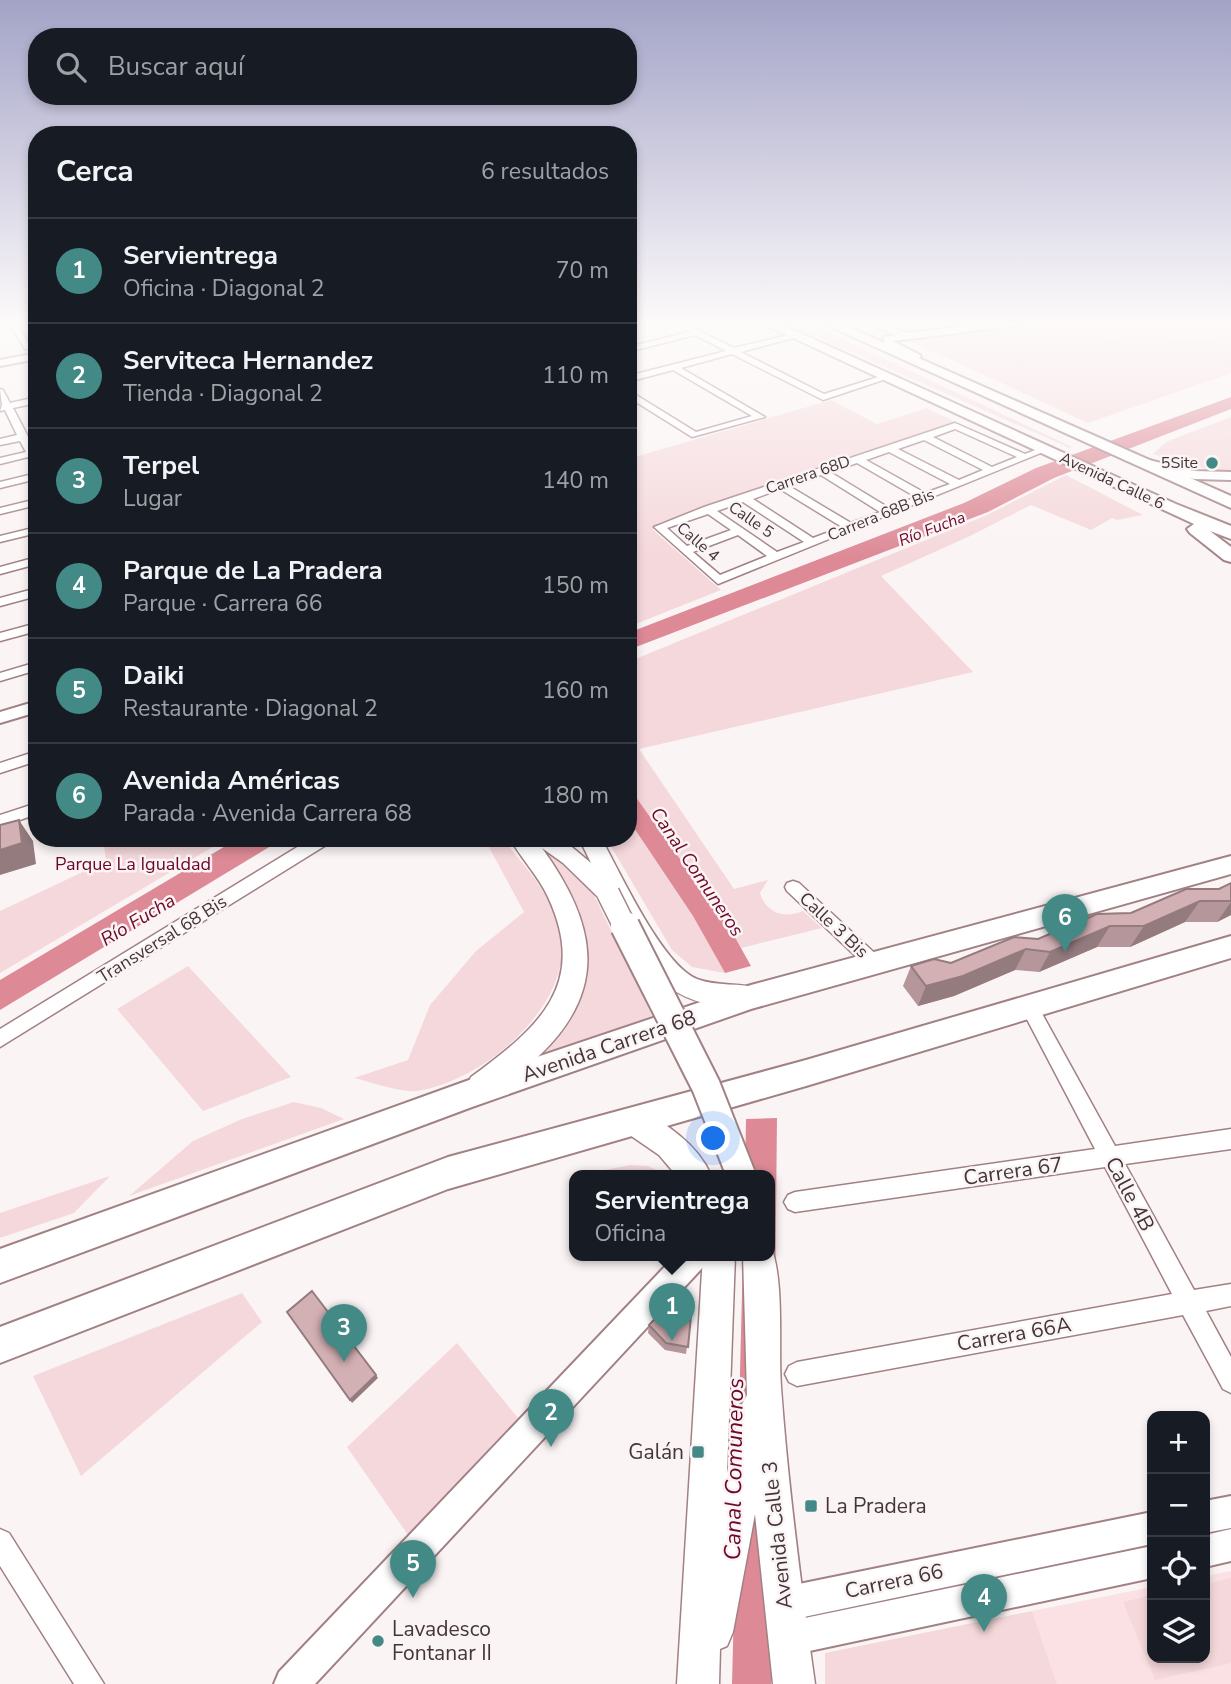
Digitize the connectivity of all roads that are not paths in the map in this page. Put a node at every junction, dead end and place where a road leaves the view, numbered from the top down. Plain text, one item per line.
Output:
1 (640, 401) edge
2 (732, 401) edge
3 (939, 401) edge
4 (997, 401) edge
5 (1000, 401) edge
6 (28, 402) edge
7 (4, 407) edge
8 (1018, 410) junction
9 (14, 420) junction
10 (0, 424) edge
11 (924, 436) junction
12 (23, 437) junction
13 (0, 442) edge
14 (1088, 442) joint
15 (28, 444) edge
16 (890, 448) junction
17 (1049, 452) junction
18 (28, 454) edge
19 (1122, 456) junction
20 (1025, 457) junction
21 (857, 459) junction
22 (0, 461) edge
23 (821, 471) junction
24 (992, 471) junction
25 (1231, 476) edge
26 (28, 478) edge
27 (958, 484) junction
28 (0, 485) edge
29 (780, 485) junction
30 (743, 497) junction
31 (924, 498) junction
32 (1231, 503) edge
33 (28, 504) edge
34 (1170, 508) junction
35 (708, 509) junction
36 (0, 511) edge
37 (888, 512) junction
38 (659, 527) joint
39 (850, 527) junction
40 (738, 531) junction
41 (28, 532) edge
42 (1231, 533) edge
43 (0, 539) edge
44 (812, 542) junction
45 (685, 551) junction
46 (1231, 556) edge
47 (776, 557) junction
48 (28, 563) edge
49 (0, 570) edge
50 (718, 580) joint
51 (28, 594) edge
52 (0, 602) edge
53 (28, 629) edge
54 (0, 637) edge
55 (28, 669) edge
56 (0, 677) edge
57 (28, 709) edge
58 (0, 718) edge
59 (28, 759) edge
60 (0, 768) edge
61 (28, 811) edge
62 (0, 821) edge
63 (310, 847) edge
64 (528, 847) edge
65 (557, 847) edge
66 (584, 847) edge
67 (595, 847) edge
68 (1231, 865) edge
69 (793, 887) dead end
70 (608, 892) junction
71 (1231, 947) edge
72 (863, 966) junction
73 (751, 997) junction
74 (1029, 1006) junction
75 (0, 1039) edge
76 (472, 1093) junction
77 (634, 1122) junction
78 (1231, 1139) edge
79 (1111, 1158) junction
80 (692, 1170) edge
81 (739, 1170) edge
82 (795, 1202) dead end
83 (689, 1261) edge
84 (719, 1261) edge
85 (759, 1261) edge
86 (0, 1266) edge
87 (1231, 1295) edge
88 (1189, 1303) junction
89 (0, 1345) edge
90 (780, 1379) junction
91 (1231, 1381) edge
92 (1231, 1512) edge
93 (1210, 1516) edge
94 (1147, 1529) edge
95 (0, 1542) edge
96 (1231, 1545) edge
97 (1210, 1550) edge
98 (1147, 1563) edge
99 (800, 1618) junction
100 (90, 1684) edge
101 (291, 1684) edge
102 (701, 1684) edge
103 (794, 1684) edge
104 (800, 1684) edge

1 - 2 street
3 - 17 highway, Avenida Calle 6
4 - 8 highway, Avenida Calle 6
5 - 8 street
6 - 7 street
7 - 9 street
8 - 14 highway, Avenida Calle 6
9 - 10 street
9 - 12 street
11 - 16 street, Carrera 68D
11 - 20 street, Carrera 68D
11 - 24 street
12 - 13 street
12 - 15 street
14 - 19 highway, Avenida Calle 6
16 - 21 street, Carrera 68D
16 - 27 street
17 - 20 street, Carrera 68B Bis
17 - 34 highway, Avenida Calle 6
18 - 22 street
19 - 25 street
19 - 32 highway, Avenida Calle 6
20 - 24 street, Carrera 68B Bis
21 - 23 street, Carrera 68D
21 - 31 street
23 - 29 street, Carrera 68D
23 - 37 street
24 - 27 street, Carrera 68B Bis
26 - 28 street
27 - 31 street, Carrera 68B Bis
29 - 30 street, Carrera 68D
29 - 39 street
30 - 35 street, Carrera 68D
30 - 44 street
31 - 37 street, Carrera 68B Bis
33 - 36 street
34 - 42 highway, Avenida Calle 6
34 - 46 highway
35 - 38 street, Carrera 68D
35 - 40 street, Calle 5
37 - 39 street, Carrera 68B Bis
38 - 45 street, Calle 4
39 - 44 street, Carrera 68B Bis
40 - 45 street
40 - 47 street, Calle 5
41 - 43 street
44 - 47 street, Carrera 68B Bis
45 - 50 street, Calle 4
47 - 50 street, Carrera 68B Bis
48 - 49 street
51 - 52 street
53 - 54 street
55 - 56 street
57 - 58 street
59 - 60 street
61 - 62 street
63 - 75 street, Transversal 68 Bis
64 - 76 main road
65 - 70 main road
66 - 70 main road
67 - 73 main road
68 - 72 main road, Avenida Carrera 68
69 - 72 street, Calle 3 Bis
70 - 81 main road, bridge
71 - 74 main road
72 - 73 main road, Avenida Carrera 68
73 - 76 main road, Avenida Carrera 68
74 - 77 main road
74 - 79 street, Calle 4B
76 - 86 main road, Avenida Carrera 68
77 - 80 main road
77 - 89 main road
78 - 79 street, Carrera 67
79 - 82 street, Carrera 67
79 - 88 street, Calle 4B
83 - 101 street
84 - 102 main road, Avenida Calle 3
85 - 90 main road, Avenida Calle 3
87 - 88 street, Carrera 66A
88 - 90 street, Carrera 66A
88 - 91 street, Calle 4B
90 - 102 main road, Avenida Calle 3
90 - 103 main road, Avenida Calle 3
92 - 93 street
94 - 99 street, Carrera 66
95 - 100 street
96 - 97 street
98 - 99 street, Carrera 66
99 - 104 main road

